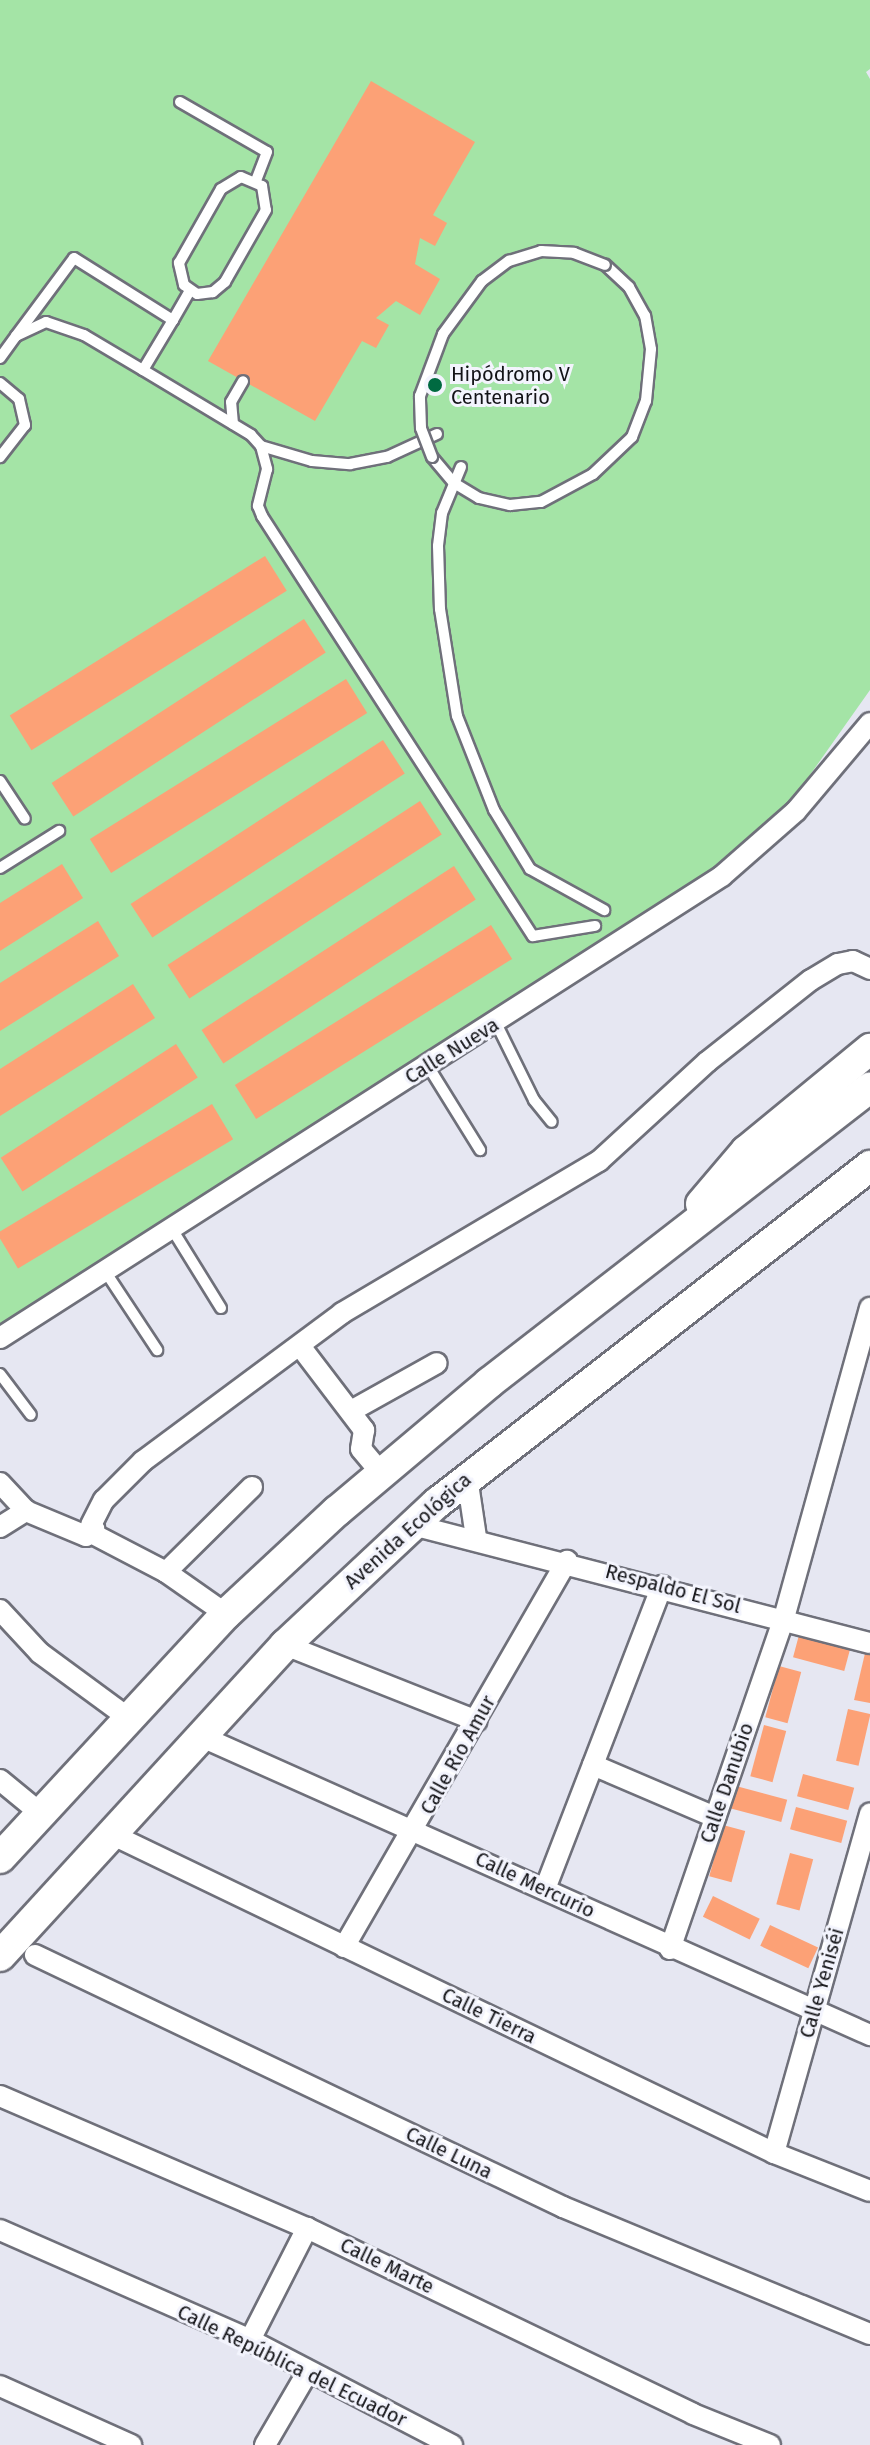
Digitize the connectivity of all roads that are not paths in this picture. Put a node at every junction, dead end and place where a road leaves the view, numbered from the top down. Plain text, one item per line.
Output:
1 (180, 102) dead end
2 (256, 180) junction
3 (190, 290) junction
4 (173, 320) junction
5 (16, 336) junction
6 (0, 358) edge
7 (143, 370) junction
8 (243, 381) dead end
9 (0, 383) edge
10 (233, 424) junction
11 (437, 434) dead end
12 (261, 446) junction
13 (0, 457) edge
14 (461, 467) dead end
15 (454, 483) junction
16 (870, 723) edge
17 (0, 781) edge
18 (25, 819) dead end
19 (59, 831) dead end
20 (0, 868) edge
21 (604, 910) dead end
22 (595, 926) dead end
23 (870, 969) edge
24 (496, 1023) junction
25 (870, 1049) edge
26 (428, 1066) junction
27 (870, 1087) edge
28 (552, 1122) dead end
29 (480, 1150) dead end
30 (870, 1166) edge
31 (172, 1229) junction
32 (676, 1239) junction
33 (105, 1271) junction
34 (221, 1308) dead end
35 (870, 1308) edge
36 (0, 1338) edge
37 (300, 1346) junction
38 (157, 1350) dead end
39 (437, 1363) dead end
40 (0, 1374) edge
41 (351, 1411) junction
42 (31, 1415) dead end
43 (381, 1473) junction
44 (467, 1477) junction
45 (0, 1483) edge
46 (252, 1487) dead end
47 (26, 1511) junction
48 (413, 1525) junction
49 (0, 1527) edge
50 (89, 1530) junction
51 (476, 1537) junction
52 (567, 1561) junction
53 (166, 1572) junction
54 (662, 1586) junction
55 (0, 1610) edge
56 (226, 1614) junction
57 (784, 1618) junction
58 (870, 1643) edge
59 (285, 1645) junction
60 (130, 1719) junction
61 (477, 1721) junction
62 (200, 1736) junction
63 (593, 1765) junction
64 (0, 1780) edge
65 (40, 1813) junction
66 (870, 1813) edge
67 (715, 1817) junction
68 (416, 1830) junction
69 (111, 1834) junction
70 (0, 1858) edge
71 (545, 1889) junction
72 (344, 1947) junction
73 (670, 1949) junction
74 (35, 1955) dead end
75 (0, 1956) edge
76 (813, 2011) junction
77 (870, 2035) edge
78 (0, 2096) edge
79 (774, 2153) junction
80 (870, 2191) edge
81 (307, 2228) junction
82 (0, 2230) edge
83 (870, 2334) edge
84 (250, 2340) junction
85 (307, 2373) junction
86 (0, 2386) edge
87 (131, 2445) edge
88 (265, 2445) edge
89 (452, 2445) edge
90 (770, 2445) edge

1 - 2 lane
2 - 3 lane
2 - 3 lane
3 - 4 lane
4 - 5 lane
4 - 7 lane
5 - 6 lane
5 - 7 lane
7 - 10 lane
8 - 10 lane
9 - 13 lane
10 - 12 lane
11 - 12 lane
12 - 22 lane
14 - 15 lane
15 - 15 lane, bridge
15 - 21 lane
16 - 24 street, Calle Nueva
17 - 18 lane
19 - 20 lane
23 - 37 street
24 - 26 street, Calle Nueva
24 - 28 lane
25 - 32 main road
26 - 29 lane
26 - 31 street, Calle Nueva
27 - 32 main road
30 - 44 main road, Avenida Ecológica
31 - 33 street, Calle Nueva
31 - 34 lane
32 - 43 main road
33 - 36 street, Calle Nueva
33 - 38 lane
35 - 57 street, Calle Danubio
37 - 41 street
37 - 50 street
39 - 41 street
40 - 42 lane
41 - 43 street
43 - 56 main road
44 - 48 main road, Avenida Ecológica
44 - 51 street
45 - 47 street
46 - 53 street
47 - 49 street
47 - 50 street
48 - 51 street, Respaldo El Sol
48 - 59 main road, Avenida Ecológica
50 - 53 street
51 - 52 street, Respaldo El Sol
52 - 54 street, Respaldo El Sol
52 - 61 street, Calle Río Amur
53 - 56 street
54 - 57 street, Respaldo El Sol
54 - 63 street
55 - 60 street
56 - 60 main road
57 - 58 street, Respaldo El Sol
57 - 67 street, Calle Danubio
59 - 61 street
59 - 62 main road, Avenida Ecológica
60 - 65 main road
61 - 68 street, Calle Río Amur
62 - 68 street, Calle Mercurio
62 - 69 main road, Avenida Ecológica
63 - 67 street
63 - 71 street
64 - 65 street
65 - 70 main road
66 - 76 street, Calle Yeniséi
67 - 73 street, Calle Danubio
68 - 71 street, Calle Mercurio
68 - 72 street, Calle Río Amur
69 - 72 street, Calle Tierra
69 - 75 main road, Avenida Ecológica
71 - 73 street, Calle Mercurio
72 - 79 street, Calle Tierra
73 - 76 street, Calle Mercurio
74 - 83 street, Calle Luna
76 - 77 street, Calle Mercurio
76 - 79 street, Calle Yeniséi
78 - 81 street, Calle Marte
79 - 80 street, Calle Tierra
81 - 84 street
81 - 90 street, Calle Marte
82 - 84 street, Calle República del Ecuador
84 - 85 street, Calle República del Ecuador
85 - 88 street
85 - 89 street, Calle República del Ecuador
86 - 87 street

